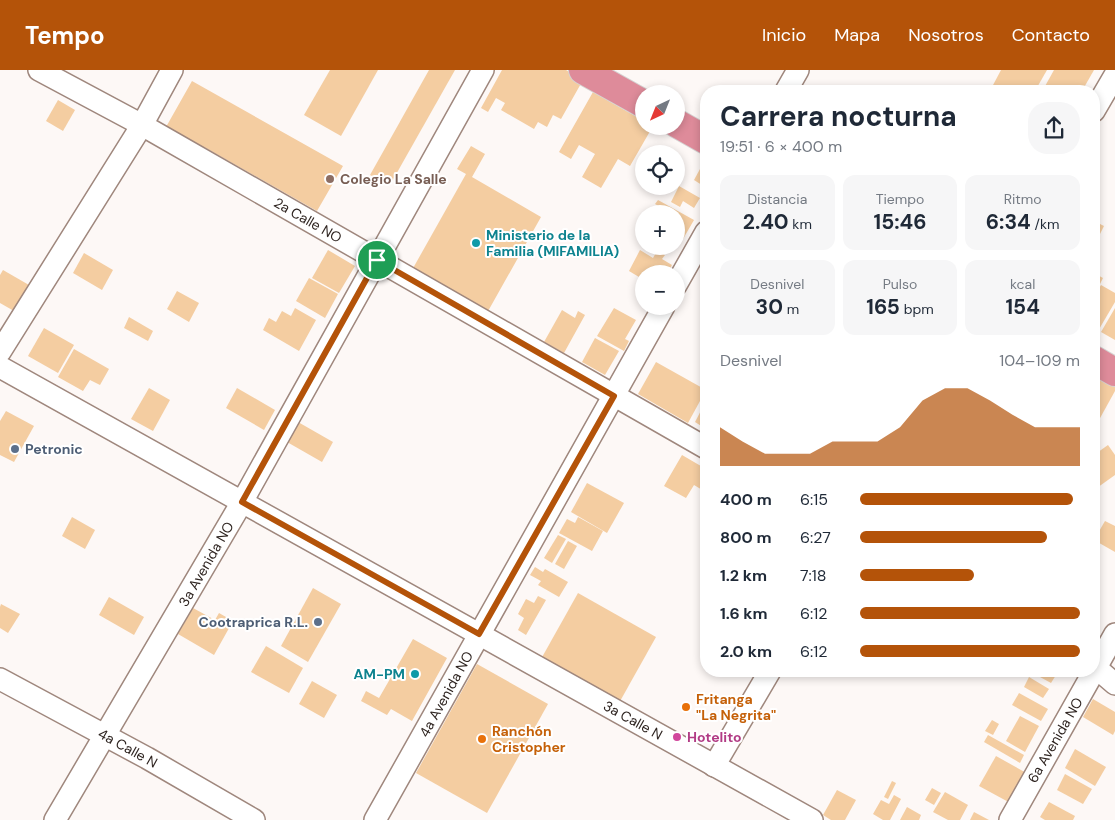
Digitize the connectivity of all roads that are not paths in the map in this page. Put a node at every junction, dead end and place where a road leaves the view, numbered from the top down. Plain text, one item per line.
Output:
1 (39, 70) edge
2 (172, 70) edge
3 (483, 70) edge
4 (583, 70) edge
5 (798, 70) edge
6 (1115, 75) edge
7 (789, 85) edge
8 (635, 99) edge
9 (1100, 101) edge
10 (142, 125) junction
11 (685, 127) edge
12 (700, 136) edge
13 (700, 243) edge
14 (377, 260) junction
15 (685, 269) edge
16 (659, 315) edge
17 (0, 352) edge
18 (1100, 363) edge
19 (0, 367) edge
20 (1115, 372) edge
21 (614, 396) junction
22 (700, 445) edge
23 (242, 502) junction
24 (479, 634) junction
25 (1115, 634) edge
26 (1100, 659) edge
27 (1100, 671) edge
28 (766, 677) edge
29 (1089, 677) edge
30 (0, 679) edge
31 (1115, 684) edge
32 (105, 735) junction
33 (714, 766) junction
34 (56, 820) edge
35 (254, 820) edge
36 (375, 820) edge
37 (812, 820) edge
38 (1010, 820) edge

1 - 10 street, 2a Calle NO
2 - 10 street
3 - 14 street, 3a Avenida NO
4 - 8 highway
5 - 7 street
6 - 9 street
10 - 14 street, 2a Calle NO
10 - 17 street
11 - 12 highway
13 - 15 street
14 - 21 street, 2a Calle NO
14 - 23 street, 3a Avenida NO
16 - 21 street, 4a Avenida NO
18 - 20 highway
19 - 23 street, 3a Calle N
21 - 22 street, 2a Calle NO
21 - 24 street, 4a Avenida NO
23 - 24 street, 3a Calle N
23 - 32 street, 3a Avenida NO
24 - 33 street, 3a Calle N
24 - 36 street, 4a Avenida NO
25 - 26 street, 6a Avenida NO
27 - 31 street
28 - 33 street
29 - 38 street, 6a Avenida NO
30 - 32 street, 4a Calle N
32 - 34 street, 3a Avenida NO
32 - 35 street, 4a Calle N
33 - 37 street, 3a Calle N

